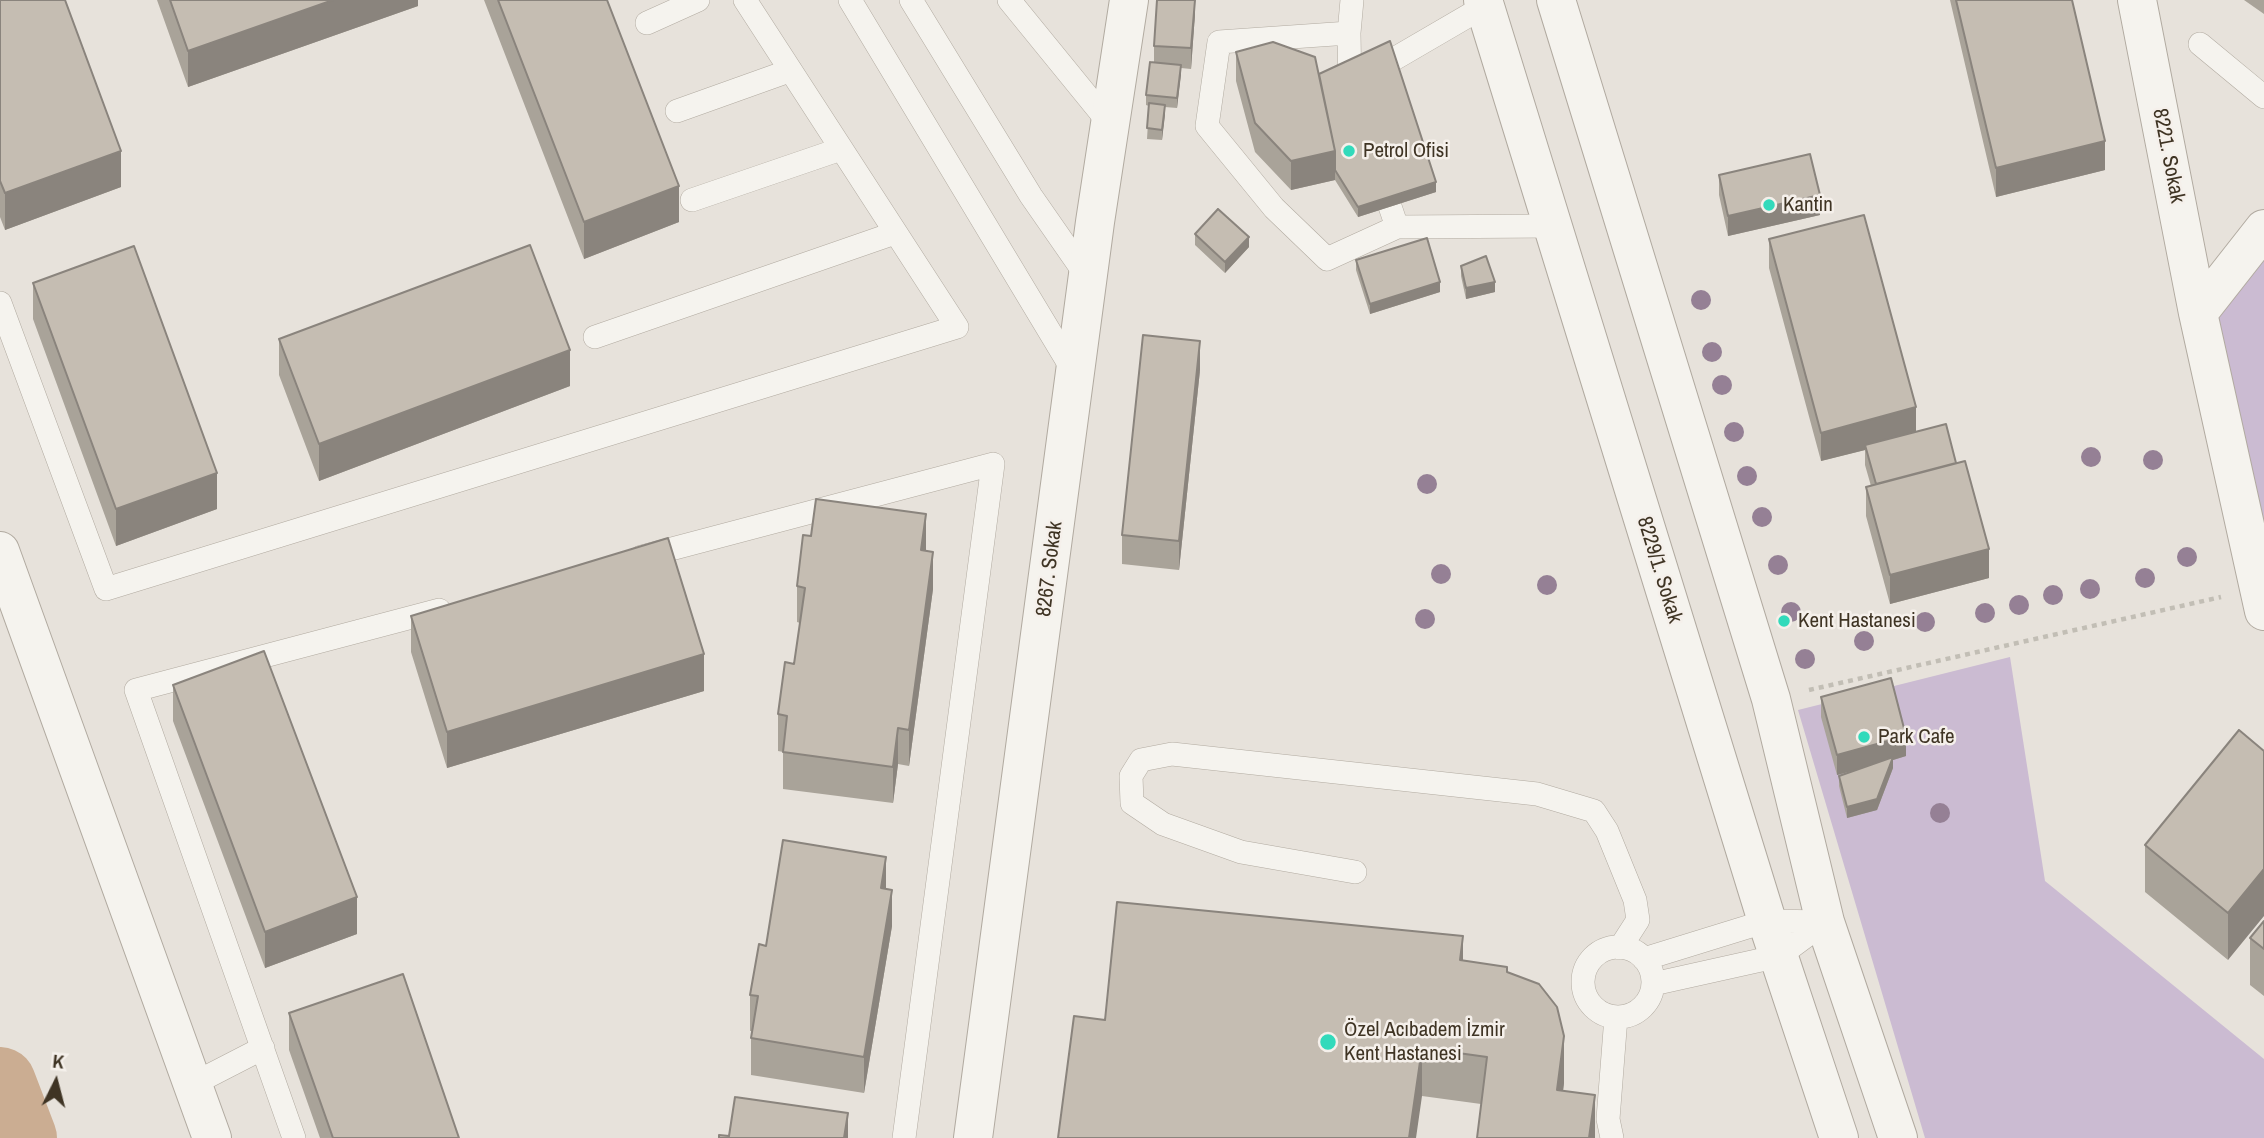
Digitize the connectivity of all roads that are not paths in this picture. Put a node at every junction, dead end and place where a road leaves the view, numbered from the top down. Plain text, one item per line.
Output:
1 (698, 0) edge
2 (744, 0) edge
3 (850, 0) edge
4 (911, 0) edge
5 (1009, 0) edge
6 (1129, 0) edge
7 (1352, 0) edge
8 (1556, 0) edge
9 (2137, 0) edge
10 (1484, 3) edge
11 (647, 23) dead end
12 (1349, 33) junction
13 (2200, 44) dead end
14 (789, 71) junction
15 (1349, 86) junction
16 (2264, 97) edge
17 (677, 111) dead end
18 (1357, 111) edge
19 (1110, 124) junction
20 (841, 149) junction
21 (1375, 163) edge
22 (692, 200) dead end
23 (1553, 226) junction
24 (1397, 227) junction
25 (2264, 229) edge
26 (895, 233) junction
27 (1088, 278) junction
28 (0, 303) edge
29 (2198, 313) junction
30 (595, 337) dead end
31 (1075, 374) junction
32 (0, 551) edge
33 (618, 563) edge
34 (2261, 600) edge
35 (457, 605) edge
36 (1355, 872) dead end
37 (1825, 922) junction
38 (1773, 938) junction
39 (1620, 948) junction
40 (1644, 960) junction
41 (1653, 984) junction
42 (1616, 1017) junction
43 (263, 1048) junction
44 (193, 1084) junction
45 (212, 1138) edge
46 (294, 1138) edge
47 (904, 1138) edge
48 (973, 1138) edge
49 (1612, 1138) edge
50 (1839, 1138) edge
51 (1898, 1138) edge

1 - 11 lane
2 - 14 lane
3 - 31 lane
4 - 27 lane
5 - 19 lane
6 - 19 street, 8267. Sokak
7 - 12 lane
8 - 37 street
9 - 29 street, 8221. Sokak
10 - 15 lane
10 - 23 street, 8229/1. Sokak
12 - 15 lane
12 - 24 lane
13 - 16 lane
14 - 17 lane
14 - 20 lane
15 - 18 lane
19 - 27 street, 8267. Sokak
20 - 22 lane
20 - 26 lane
21 - 24 lane
23 - 24 lane
23 - 38 street, 8229/1. Sokak
25 - 29 street
26 - 28 lane
26 - 30 lane
27 - 31 street, 8267. Sokak
29 - 34 street, 8221. Sokak
31 - 48 street, 8267. Sokak
32 - 44 street
33 - 47 lane
35 - 43 lane
36 - 39 lane
37 - 38 lane
37 - 38 lane
37 - 51 street
38 - 40 lane
38 - 41 lane
38 - 50 street, 8229/1. Sokak
39 - 40 lane
39 - 42 lane
40 - 41 lane
41 - 42 lane
42 - 49 lane
43 - 44 lane
43 - 46 lane
44 - 45 street

